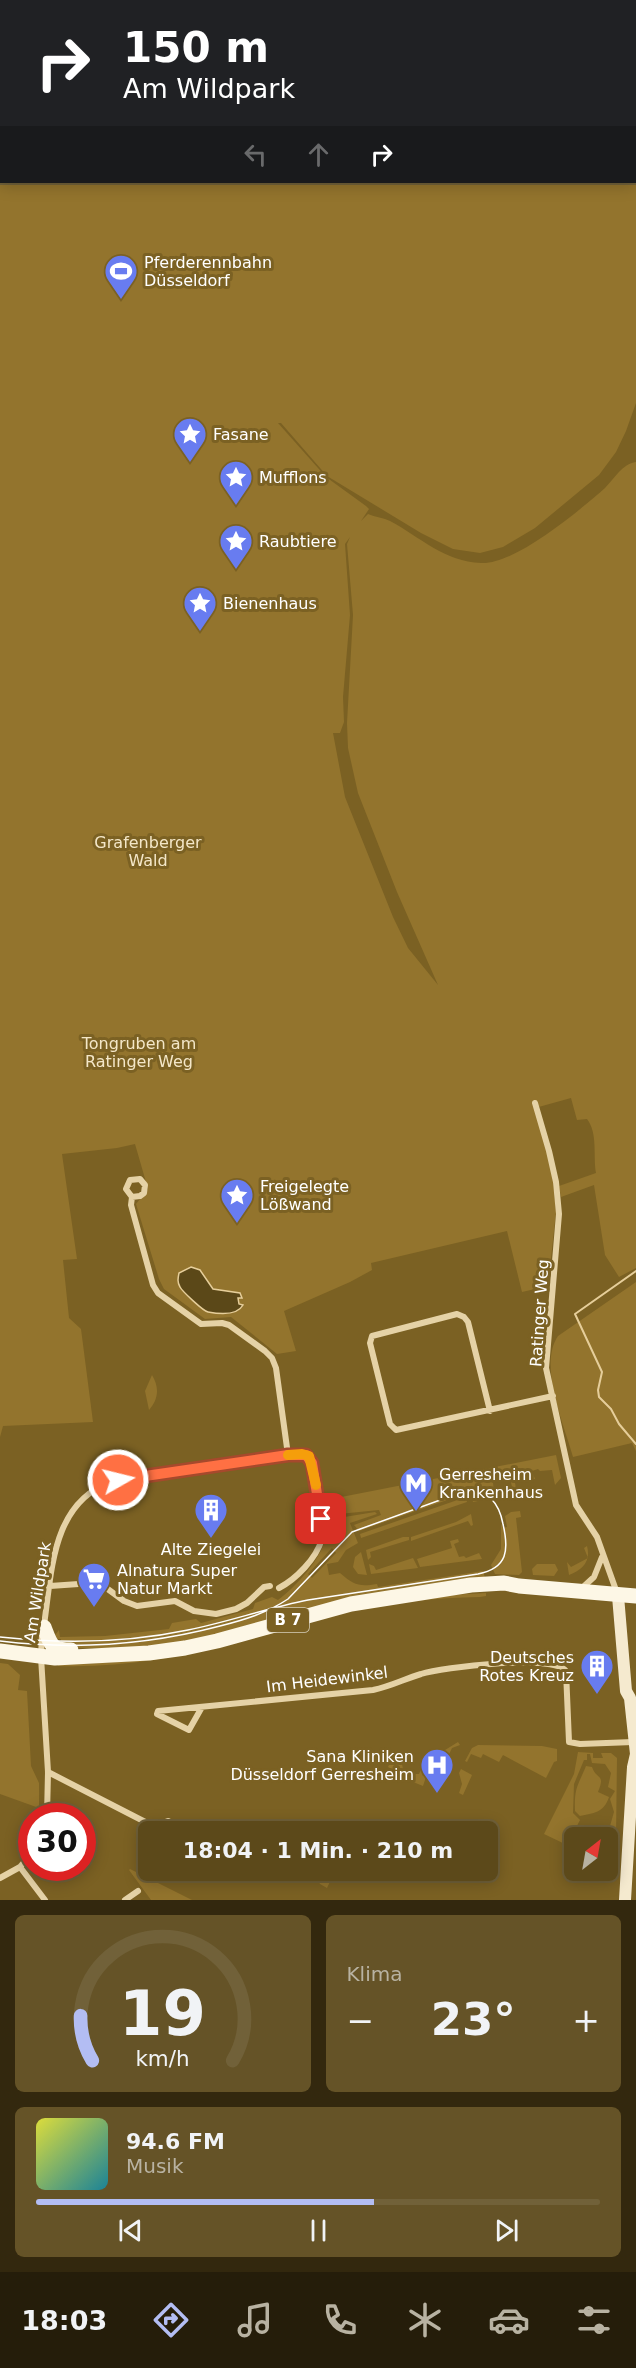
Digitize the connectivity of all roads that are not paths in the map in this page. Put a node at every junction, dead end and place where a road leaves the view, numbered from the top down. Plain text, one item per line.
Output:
1 (535, 1103) dead end
2 (132, 1197) dead end
3 (553, 1396) junction
4 (490, 1411) junction
5 (288, 1455) junction
6 (602, 1553) junction
7 (50, 1586) junction
8 (270, 1586) dead end
9 (279, 1588) dead end
10 (576, 1590) junction
11 (618, 1596) junction
12 (636, 1596) edge
13 (44, 1627) junction
14 (0, 1651) edge
15 (97, 1656) junction
16 (41, 1657) junction
17 (202, 1707) junction
18 (630, 1743) junction
19 (634, 1767) edge
20 (48, 1773) junction
21 (47, 1803) edge
22 (140, 1821) edge
23 (18, 1868) edge
24 (0, 1878) edge
25 (31, 1881) edge
26 (631, 1886) edge
27 (138, 1891) dead end
28 (45, 1900) edge
29 (125, 1900) edge
30 (625, 1900) edge

1 - 3 street, Ratinger Weg
2 - 5 street
3 - 4 street
3 - 6 street, Ratinger Weg
4 - 4 street
5 - 7 street, Am Wildpark
5 - 9 street
6 - 10 street
6 - 11 street, Ratinger Weg
7 - 8 street
7 - 13 street, Am Wildpark
10 - 11 main road, B 7
10 - 15 main road, B 7
11 - 12 main road, B 7
11 - 18 main road
13 - 15 main road, B 7
13 - 16 street, Am Wildpark
14 - 16 main road, B 7
15 - 16 main road, B 7
16 - 20 street, Am Wildpark
17 - 17 street, Im Heidewinkel
17 - 18 street, Im Heidewinkel
18 - 19 main road
19 - 26 main road
20 - 21 street, Am Wildpark
20 - 22 street
23 - 24 street
25 - 28 street
26 - 30 main road
27 - 29 street

